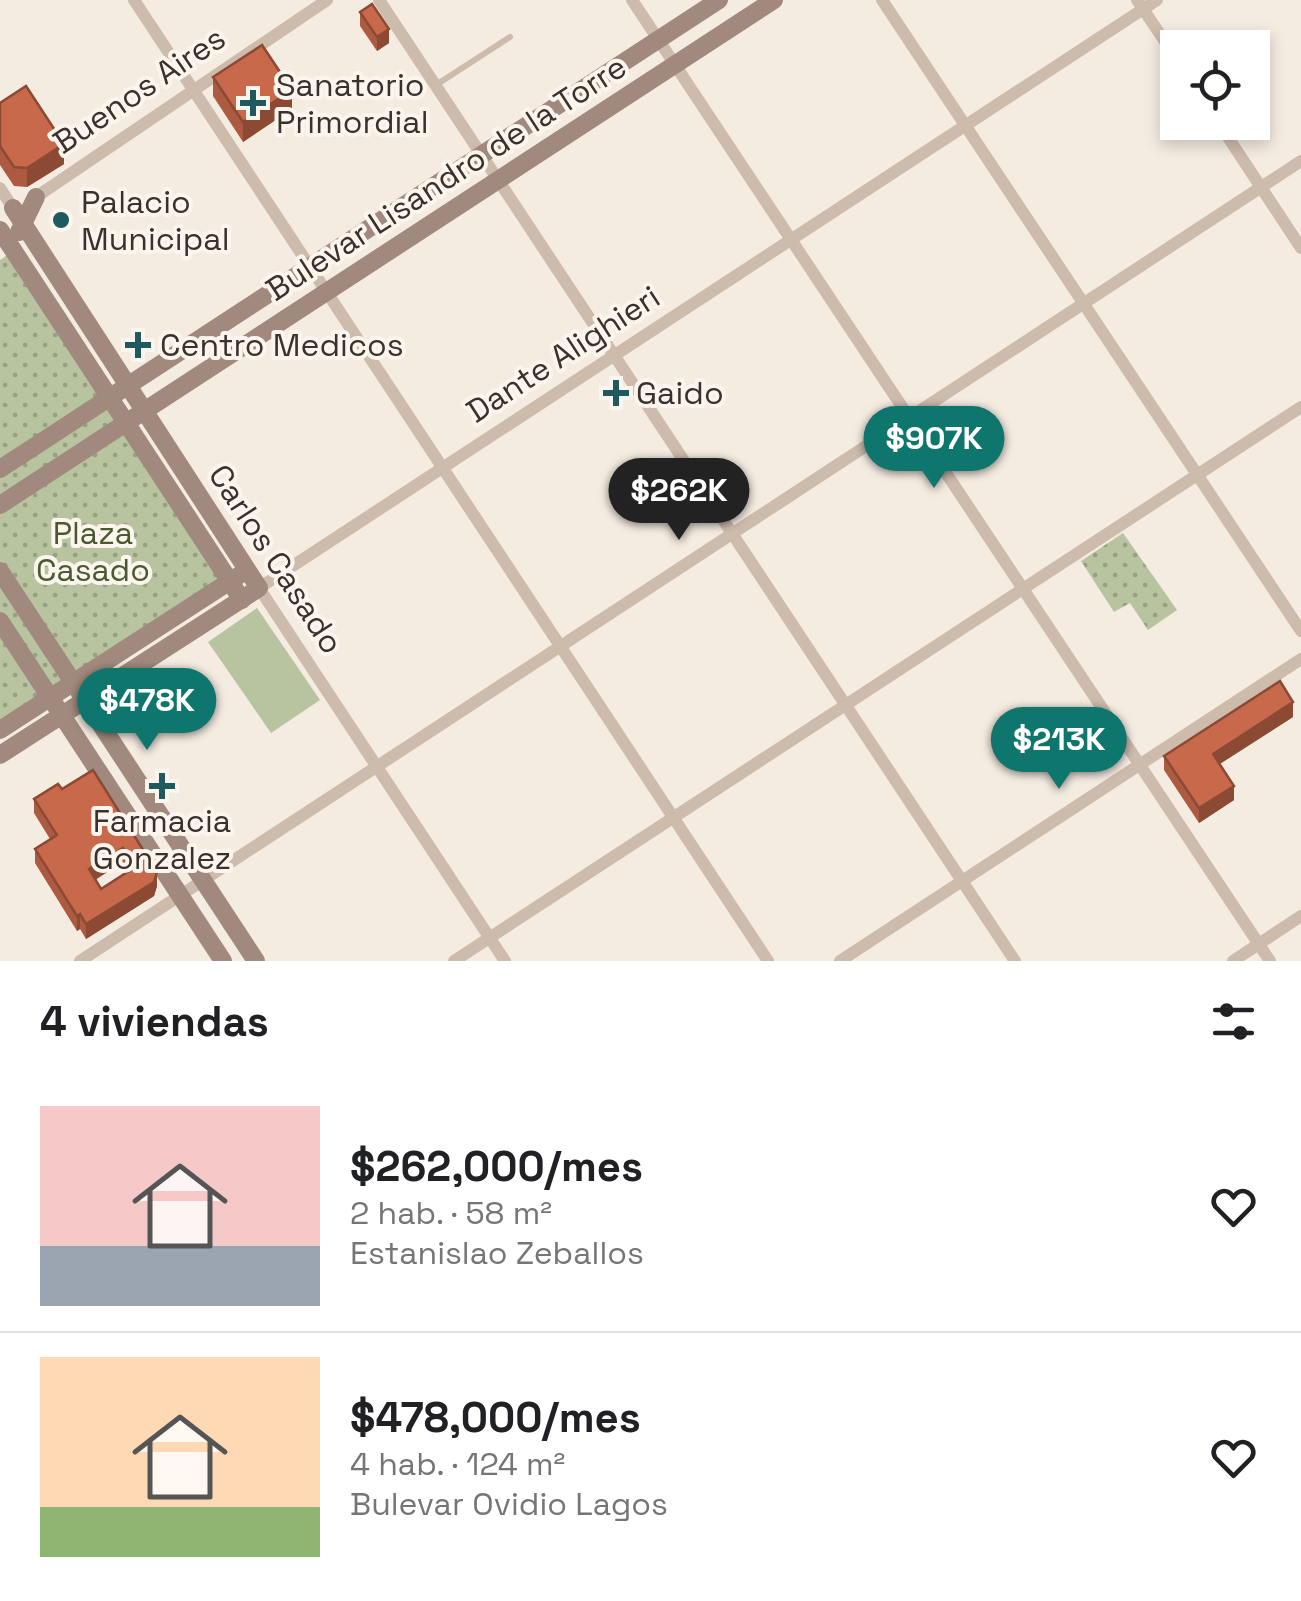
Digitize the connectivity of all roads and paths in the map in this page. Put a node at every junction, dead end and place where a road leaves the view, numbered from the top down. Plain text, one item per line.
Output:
1 (134, 0) edge
2 (327, 0) edge
3 (380, 0) edge
4 (632, 0) edge
5 (719, 0) edge
6 (774, 0) edge
7 (882, 0) edge
8 (1157, 0) edge
9 (1140, 5) edge
10 (1160, 34) edge
11 (510, 37) dead end
12 (659, 39) junction
13 (676, 64) junction
14 (435, 85) junction
15 (192, 88) junction
16 (966, 125) junction
17 (1230, 140) edge
18 (480, 156) junction
19 (1301, 160) edge
20 (497, 181) junction
21 (1260, 187) junction
22 (0, 188) edge
23 (36, 197) junction
24 (7, 212) edge
25 (25, 226) junction
26 (2, 238) edge
27 (793, 239) junction
28 (1301, 248) edge
29 (310, 267) junction
30 (326, 292) junction
31 (1084, 303) junction
32 (615, 356) junction
33 (128, 386) junction
34 (109, 398) junction
35 (1301, 407) edge
36 (143, 410) junction
37 (910, 417) junction
38 (124, 423) junction
39 (444, 468) junction
40 (0, 469) edge
41 (1198, 474) junction
42 (0, 505) edge
43 (732, 534) junction
44 (248, 570) junction
45 (0, 572) edge
46 (228, 582) junction
47 (259, 588) junction
48 (1024, 588) junction
49 (242, 600) junction
50 (0, 621) edge
51 (1301, 631) edge
52 (561, 646) junction
53 (1301, 660) edge
54 (73, 683) junction
55 (49, 697) junction
56 (84, 701) junction
57 (847, 705) junction
58 (62, 715) junction
59 (0, 730) edge
60 (0, 755) edge
61 (377, 764) junction
62 (1140, 764) junction
63 (675, 818) junction
64 (203, 880) junction
65 (962, 881) junction
66 (180, 895) junction
67 (1301, 916) edge
68 (490, 938) junction
69 (1259, 944) junction
70 (80, 961) edge
71 (223, 961) edge
72 (256, 961) edge
73 (454, 961) edge
74 (504, 961) edge
75 (768, 961) edge
76 (840, 961) edge
77 (1016, 961) edge
78 (1233, 961) edge
79 (1270, 961) edge

1 - 15 street
2 - 15 street, Buenos Aires
3 - 14 street
4 - 12 street
5 - 12 main road, Bulevar Lisandro de la Torre
6 - 13 main road, Bulevar Lisandro de la Torre
7 - 16 street
8 - 9 street, Dante Alighieri
9 - 10 street
9 - 16 street, Dante Alighieri
11 - 14 lane
12 - 13 street
12 - 18 main road, Bulevar Lisandro de la Torre
13 - 20 main road, Bulevar Lisandro de la Torre
13 - 27 street
14 - 18 street
15 - 23 street, Buenos Aires
15 - 29 street
16 - 27 street, Dante Alighieri
16 - 31 street
17 - 21 street
18 - 20 street
18 - 29 main road, Bulevar Lisandro de la Torre
19 - 21 street
20 - 30 main road, Bulevar Lisandro de la Torre
20 - 32 street
21 - 28 street
21 - 31 street
22 - 24 street, Carlos Casado
23 - 24 main road, Buenos Aires
23 - 25 main road, Buenos Aires
24 - 25 main road, Carlos Casado
25 - 26 main road, Buenos Aires
25 - 33 main road, Carlos Casado
26 - 34 main road, Carlos Casado
27 - 32 street, Dante Alighieri
27 - 37 street
29 - 30 street
29 - 33 main road, Bulevar Lisandro de la Torre
30 - 36 main road, Bulevar Lisandro de la Torre
30 - 39 street
31 - 37 street
31 - 41 street
32 - 39 street, Dante Alighieri
32 - 43 street
33 - 34 main road, Bulevar Lisandro de la Torre
33 - 36 main road, Carlos Casado
34 - 38 main road, Carlos Casado
34 - 40 main road, Bulevar Lisandro de la Torre
35 - 41 street
36 - 38 main road, Bulevar Lisandro de la Torre
36 - 44 main road, Carlos Casado
37 - 43 street
37 - 48 street
38 - 42 main road, Bulevar Lisandro de la Torre
38 - 46 main road, Carlos Casado
39 - 47 street, Dante Alighieri
39 - 52 street
41 - 48 street
41 - 51 street
43 - 52 street
43 - 57 street
44 - 46 main road
44 - 47 main road, Carlos Casado
45 - 54 main road
46 - 49 main road, Carlos Casado
46 - 54 main road
47 - 49 main road, Dante Alighieri
47 - 61 street, Carlos Casado
48 - 57 street
48 - 62 street
49 - 56 main road, Dante Alighieri
50 - 55 main road
52 - 61 street
52 - 63 street
53 - 62 street
54 - 55 main road
54 - 56 main road
55 - 58 main road
55 - 59 main road
56 - 58 main road, Dante Alighieri
56 - 64 main road
57 - 63 street
57 - 65 street
58 - 60 main road, Dante Alighieri
58 - 66 main road
61 - 64 street
61 - 68 street, Carlos Casado
62 - 65 street
62 - 69 street
63 - 68 street
63 - 75 street
64 - 66 street
64 - 72 main road
65 - 76 street
65 - 77 street
66 - 70 street
66 - 71 main road
67 - 69 street
68 - 73 street
68 - 74 street, Carlos Casado
69 - 78 street
69 - 79 street

